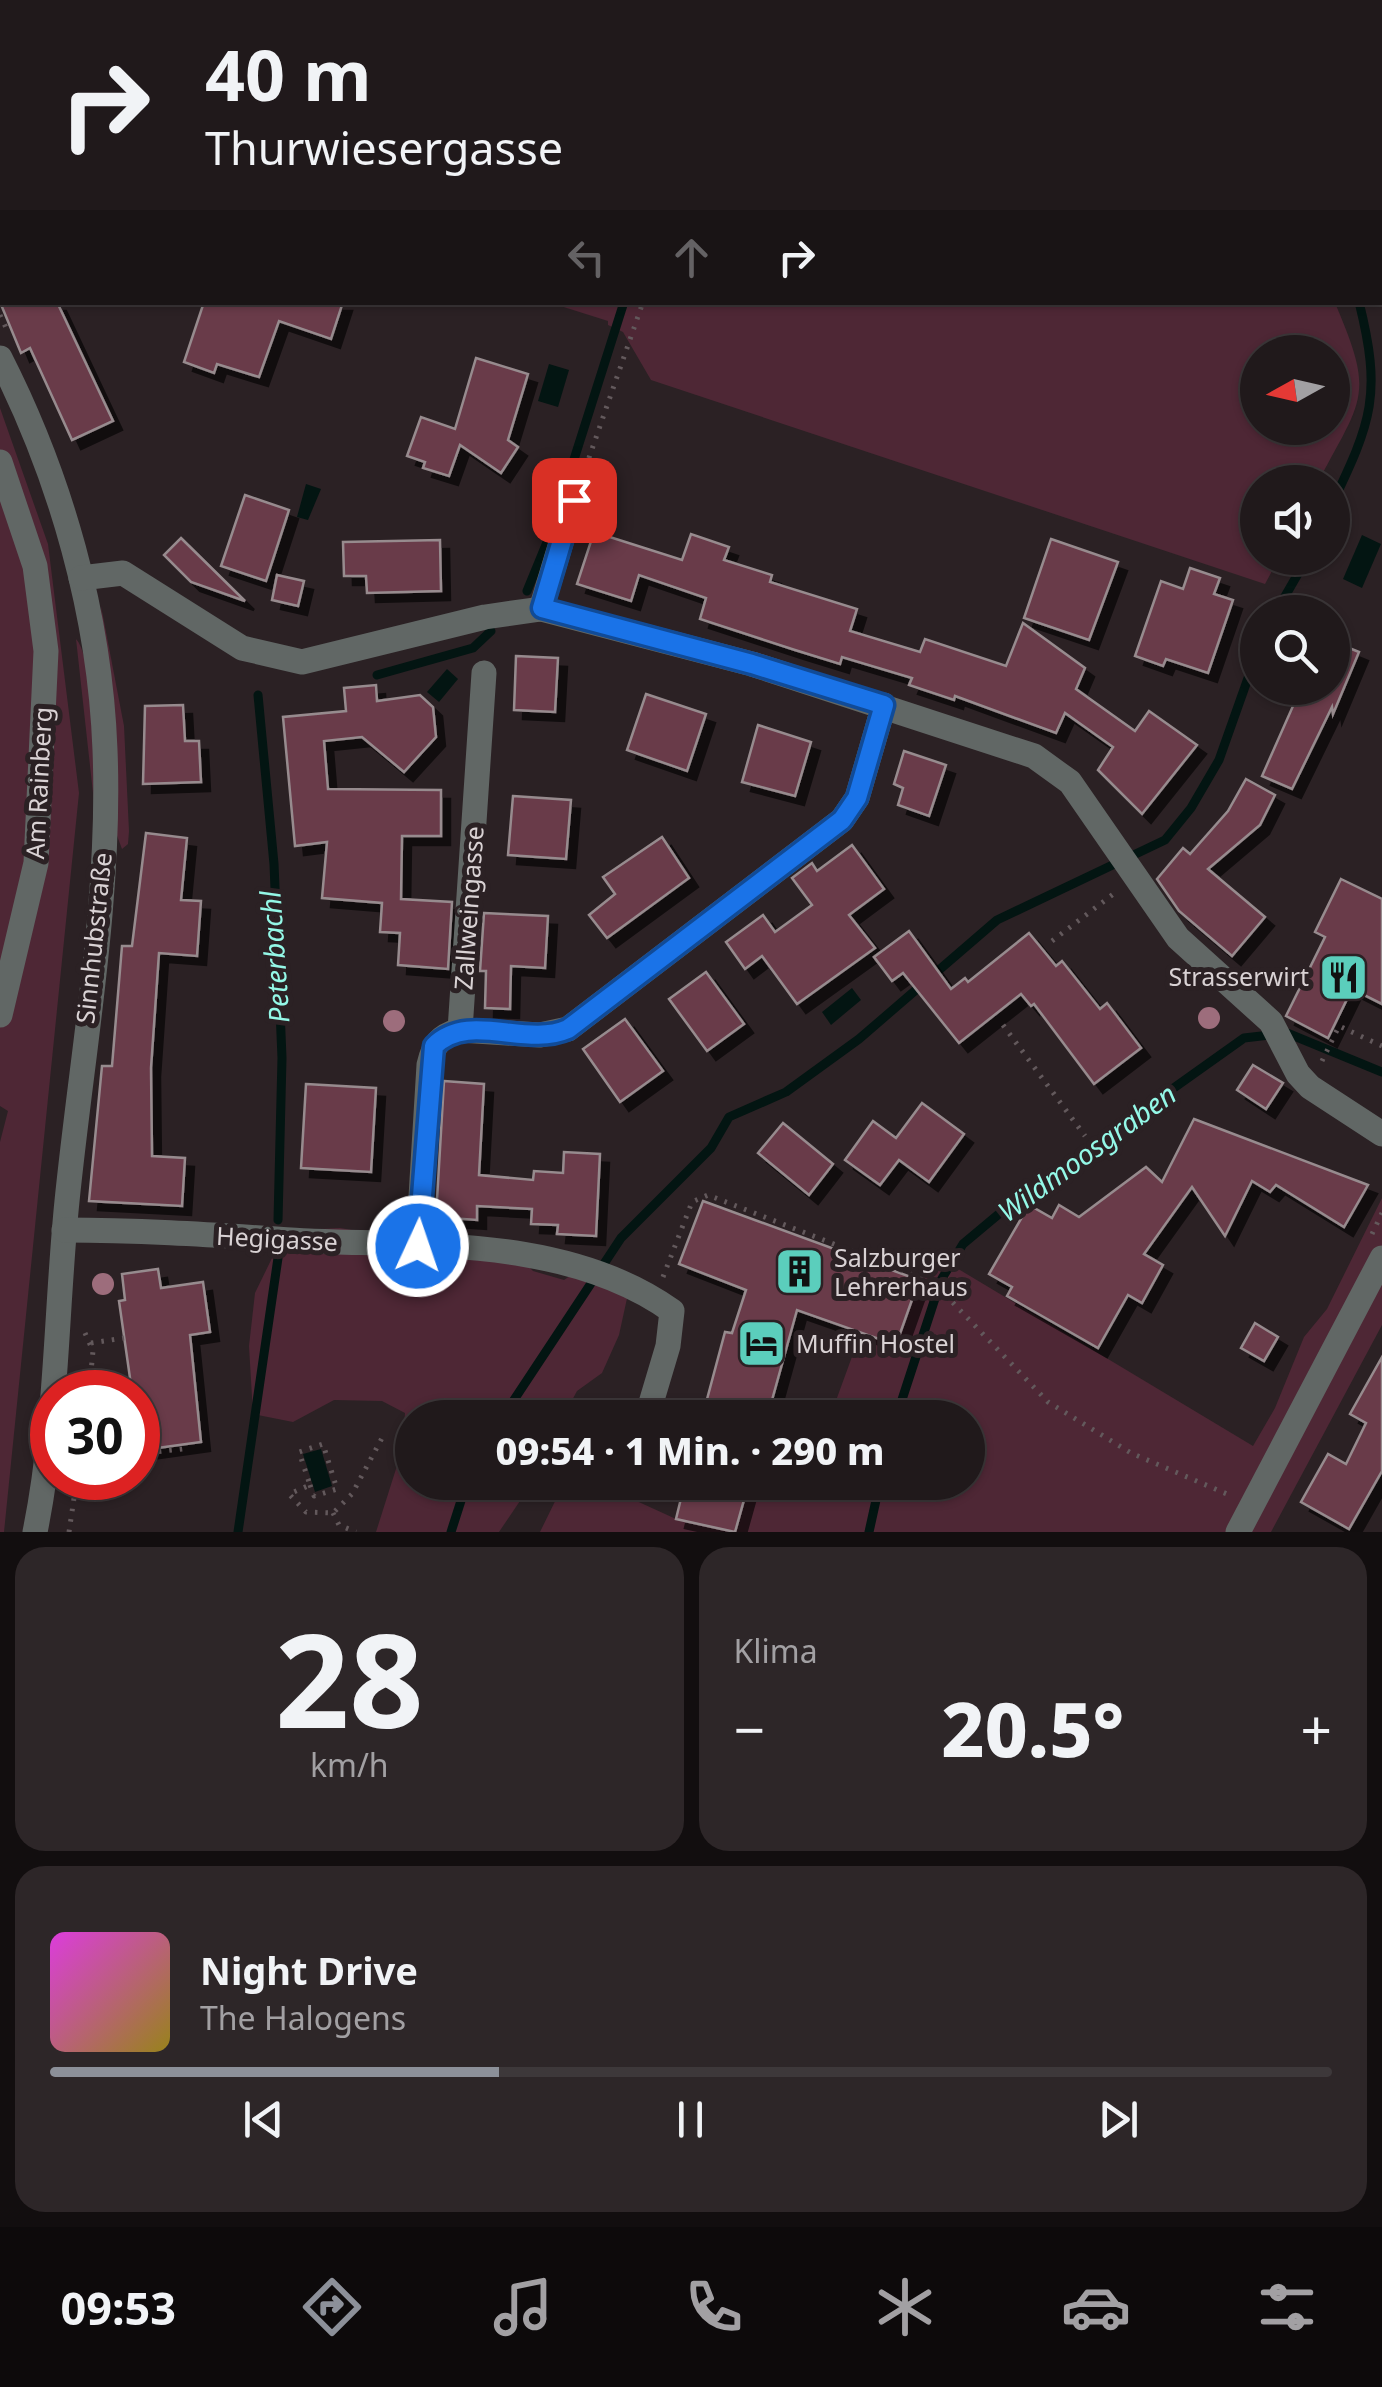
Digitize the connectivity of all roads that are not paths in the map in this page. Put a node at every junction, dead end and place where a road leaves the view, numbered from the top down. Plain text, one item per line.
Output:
1 (0, 358) edge
2 (0, 462) edge
3 (574, 500) road end
4 (83, 589) junction
5 (41, 607) junction
6 (542, 608) junction
7 (484, 673) dead end
8 (884, 705) junction
9 (0, 1015) edge
10 (460, 1030) junction
11 (1382, 1134) edge
12 (64, 1230) junction
13 (418, 1246) junction
14 (1382, 1258) edge
15 (652, 1400) edge
16 (35, 1532) edge
17 (1238, 1532) edge

1 - 4 street, Sinnhubstraße
2 - 5 street, Am Rainberg
3 - 6 street
4 - 5 street
4 - 6 street
4 - 12 street, Sinnhubstraße
5 - 9 street, Am Rainberg
6 - 8 street
7 - 10 street, Zallweingasse
8 - 10 street
8 - 11 street
10 - 13 street
12 - 13 street, Hegigasse
12 - 16 street, Sinnhubstraße
13 - 15 street, Hegigasse
14 - 17 street

